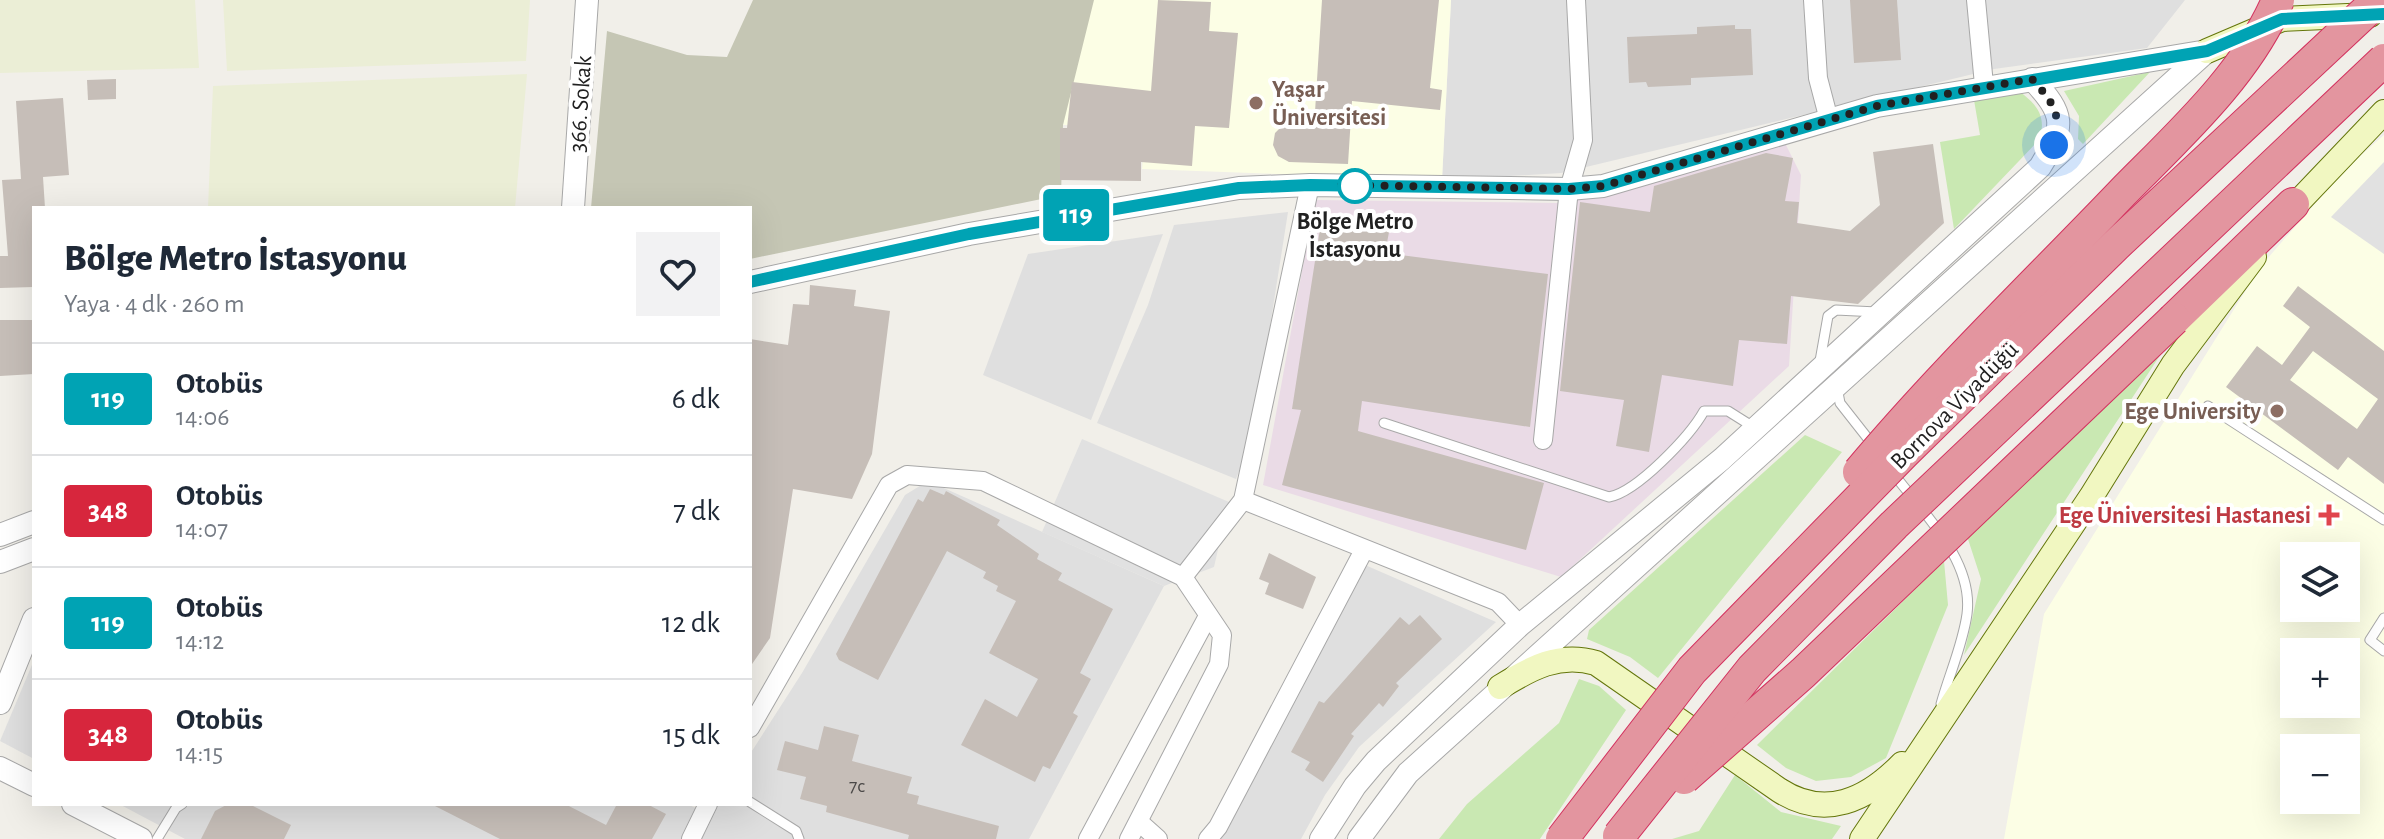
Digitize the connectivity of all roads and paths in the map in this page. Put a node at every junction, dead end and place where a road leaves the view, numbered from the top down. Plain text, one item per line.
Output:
1 (587, 0) edge
2 (1576, 0) edge
3 (1813, 0) edge
4 (1976, 0) edge
5 (2276, 0) edge
6 (2378, 0) edge
7 (2384, 14) edge
8 (2207, 51) junction
9 (2384, 60) edge
10 (2032, 79) junction
11 (1984, 85) junction
12 (2384, 112) edge
13 (1829, 120) junction
14 (1310, 185) junction
15 (1569, 189) junction
16 (2293, 204) junction
17 (573, 206) edge
18 (752, 282) edge
19 (1880, 312) junction
20 (1819, 369) junction
21 (1837, 384) junction
22 (2208, 406) dead end
23 (1384, 423) dead end
24 (1755, 428) junction
25 (1543, 440) dead end
26 (1243, 500) junction
27 (2384, 520) edge
28 (32, 523) edge
29 (0, 535) edge
30 (32, 550) edge
31 (1364, 550) junction
32 (0, 562) edge
33 (1183, 577) junction
34 (1208, 616) junction
35 (2384, 618) edge
36 (32, 624) edge
37 (1520, 625) junction
38 (2384, 651) edge
39 (1692, 670) junction
40 (1500, 687) junction
41 (0, 703) edge
42 (752, 725) edge
43 (1934, 731) junction
44 (0, 768) edge
45 (32, 784) edge
46 (752, 803) edge
47 (77, 806) edge
48 (179, 806) edge
49 (707, 806) edge
50 (1139, 822) junction
51 (1618, 838) edge
52 (141, 839) edge
53 (157, 839) edge
54 (691, 839) edge
55 (799, 839) edge
56 (1088, 839) edge
57 (1129, 839) edge
58 (1158, 839) edge
59 (1208, 839) edge
60 (1321, 839) edge
61 (1359, 839) edge
62 (1562, 839) edge
63 (1862, 839) edge

1 - 17 street, 366. Sokak
2 - 15 street
3 - 13 street
4 - 11 street
5 - 8 street
5 - 39 highway, bridge
6 - 39 highway, Bornova Viyadüğü, bridge
7 - 8 main road
8 - 10 street
8 - 21 street
9 - 51 highway, Bornova Viyadüğü, bridge
10 - 11 street
10 - 19 street
11 - 13 street
12 - 16 main road
13 - 15 street
14 - 15 street
14 - 18 street
14 - 26 street
15 - 25 street
16 - 43 main road
16 - 51 highway, bridge
19 - 20 street
19 - 20 lane
20 - 24 street
21 - 40 street
21 - 43 lane
22 - 27 lane
23 - 24 lane
24 - 37 street
26 - 31 street
26 - 33 street
28 - 29 street
30 - 32 street
31 - 37 street
31 - 59 street
33 - 34 street
33 - 42 street
34 - 50 street
34 - 56 street
35 - 38 lane
36 - 41 street
37 - 60 street
39 - 62 highway, Bornova Viyadüğü, bridge
40 - 43 main road
40 - 61 street
43 - 63 main road
44 - 45 street
46 - 55 lane
47 - 52 street
48 - 53 lane
49 - 54 street
50 - 57 street
50 - 58 street

